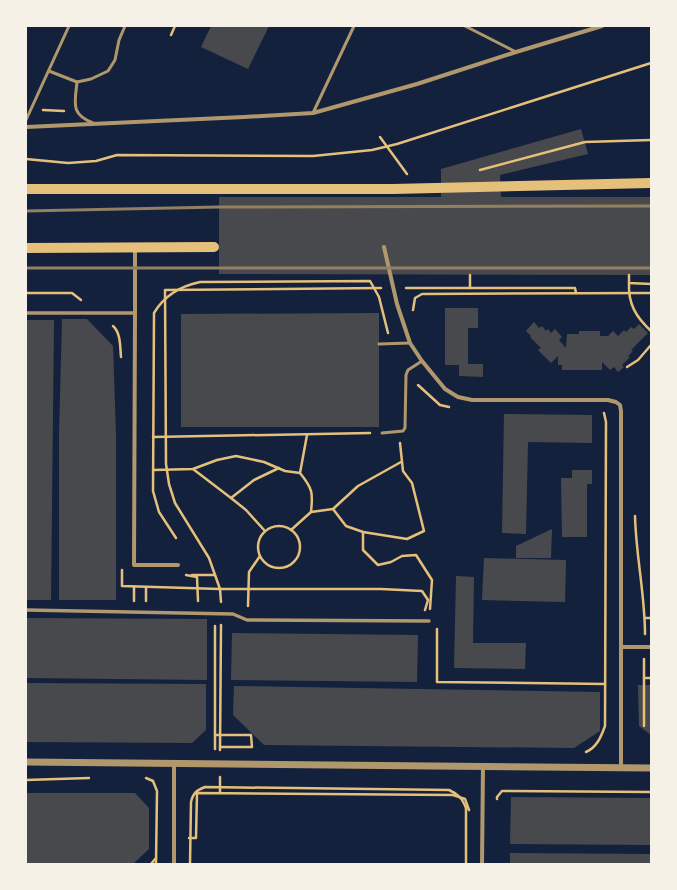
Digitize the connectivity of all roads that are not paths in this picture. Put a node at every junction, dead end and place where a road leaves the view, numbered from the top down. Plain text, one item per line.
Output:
1 (70, 26) edge
2 (125, 26) edge
3 (354, 26) edge
4 (466, 26) edge
5 (602, 26) edge
6 (516, 52) junction
7 (49, 71) junction
8 (77, 82) junction
9 (313, 113) junction
10 (26, 120) edge
11 (95, 124) junction
12 (26, 127) edge
13 (651, 183) edge
14 (26, 190) edge
15 (134, 247) junction
16 (214, 247) dead end
17 (384, 247) dead end
18 (26, 248) edge
19 (26, 313) edge
20 (136, 313) junction
21 (410, 343) junction
22 (379, 344) dead end
23 (422, 360) junction
24 (382, 433) road end
25 (178, 566) dead end
26 (26, 610) edge
27 (429, 621) road end
28 (621, 647) junction
29 (651, 647) edge
30 (26, 762) edge
31 (174, 763) junction
32 (483, 766) junction
33 (621, 767) junction
34 (651, 768) edge
35 (174, 864) edge
36 (482, 864) edge

1 - 7 lane
2 - 8 lane
3 - 9 lane
4 - 6 lane
5 - 6 street
6 - 9 street
7 - 8 lane
7 - 10 lane
8 - 11 lane
9 - 11 street
11 - 12 street
13 - 14 main road
15 - 16 main road
15 - 18 main road
15 - 20 street
17 - 21 street
19 - 20 street
20 - 25 street
21 - 22 lane
21 - 23 street
23 - 24 lane
23 - 28 street
26 - 27 street
28 - 29 street
28 - 33 street
30 - 31 street
31 - 32 street
31 - 35 street
32 - 33 street
32 - 36 street
33 - 34 street

